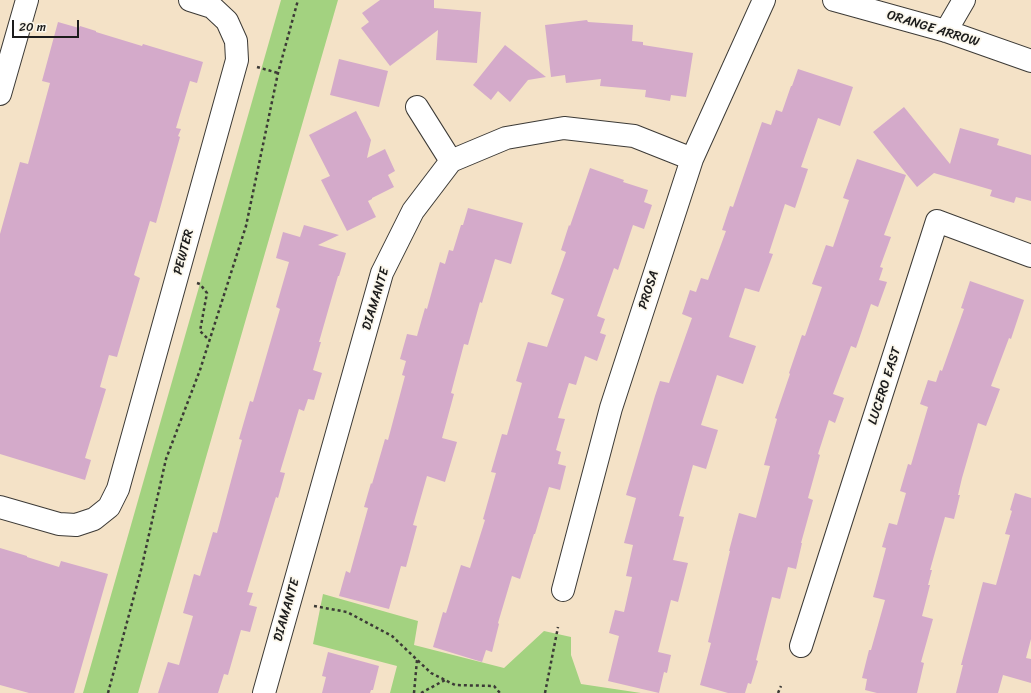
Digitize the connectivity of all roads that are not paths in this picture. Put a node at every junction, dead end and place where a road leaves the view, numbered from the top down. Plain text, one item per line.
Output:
1 (27, 0) edge
2 (190, 0) edge
3 (764, 0) edge
4 (834, 0) edge
5 (964, 0) edge
6 (946, 31) junction
7 (1031, 61) edge
8 (0, 94) edge
9 (417, 108) dead end
10 (692, 159) junction
11 (451, 161) junction
12 (1031, 256) edge
13 (0, 508) edge
14 (562, 590) dead end
15 (802, 646) dead end
16 (264, 693) edge

1 - 8 street
2 - 13 street, PEWTER
3 - 10 street, PROSA
4 - 6 street, ORANGE ARROW
5 - 6 street
6 - 7 street, ORANGE ARROW
9 - 11 street
10 - 11 street
10 - 14 street, PROSA
11 - 16 street, DIAMANTE
12 - 15 street, LUCERO EAST

